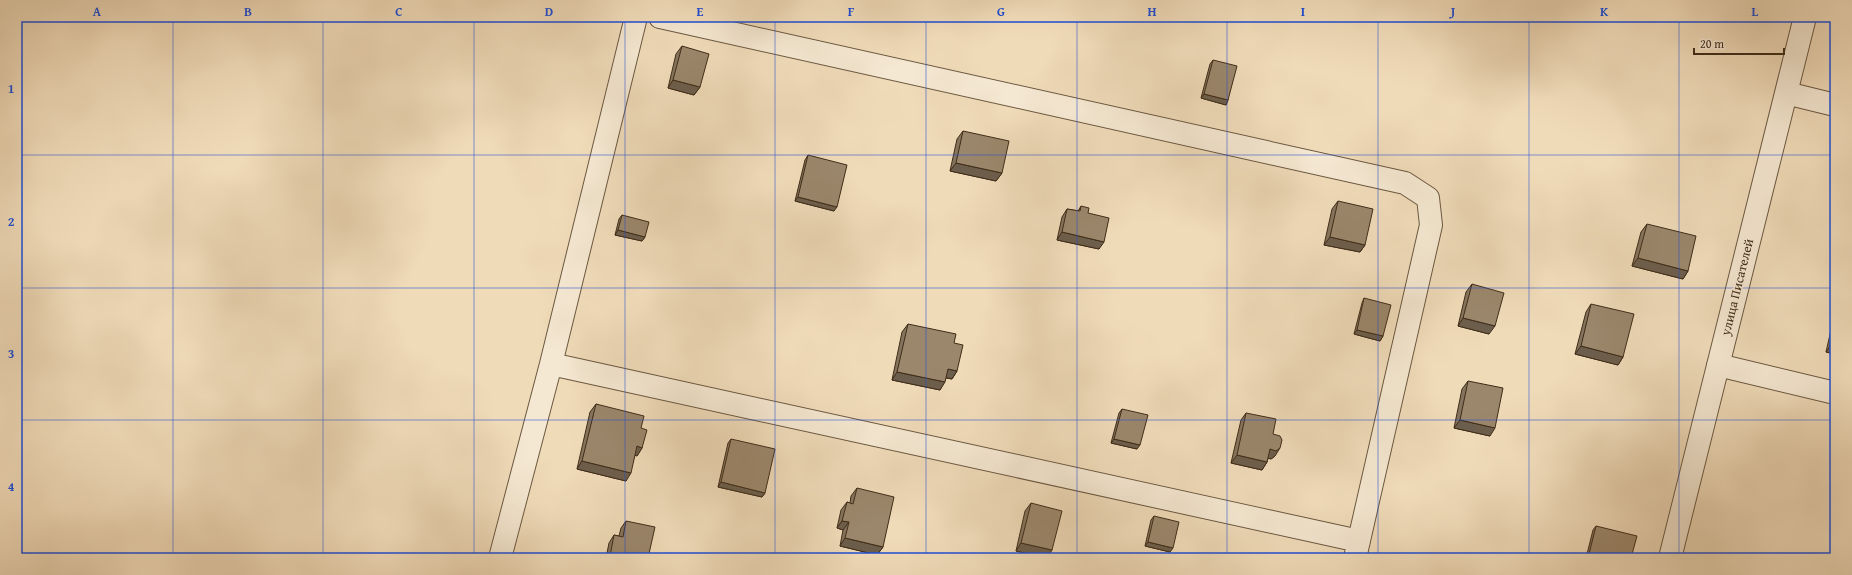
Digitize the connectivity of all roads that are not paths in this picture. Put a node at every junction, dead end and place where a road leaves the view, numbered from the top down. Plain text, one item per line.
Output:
1 (636, 17) edge
2 (660, 17) edge
3 (1805, 17) edge
4 (1786, 93) junction
5 (1835, 105) edge
6 (550, 364) junction
7 (1718, 365) junction
8 (1835, 393) edge
9 (1357, 550) edge
10 (500, 558) edge
11 (1670, 558) edge

1 - 6 street
2 - 9 street
3 - 4 street, улица Писателей
4 - 5 street
4 - 7 street, улица Писателей
6 - 9 street
6 - 10 street
7 - 8 street
7 - 11 street, улица Писателей

